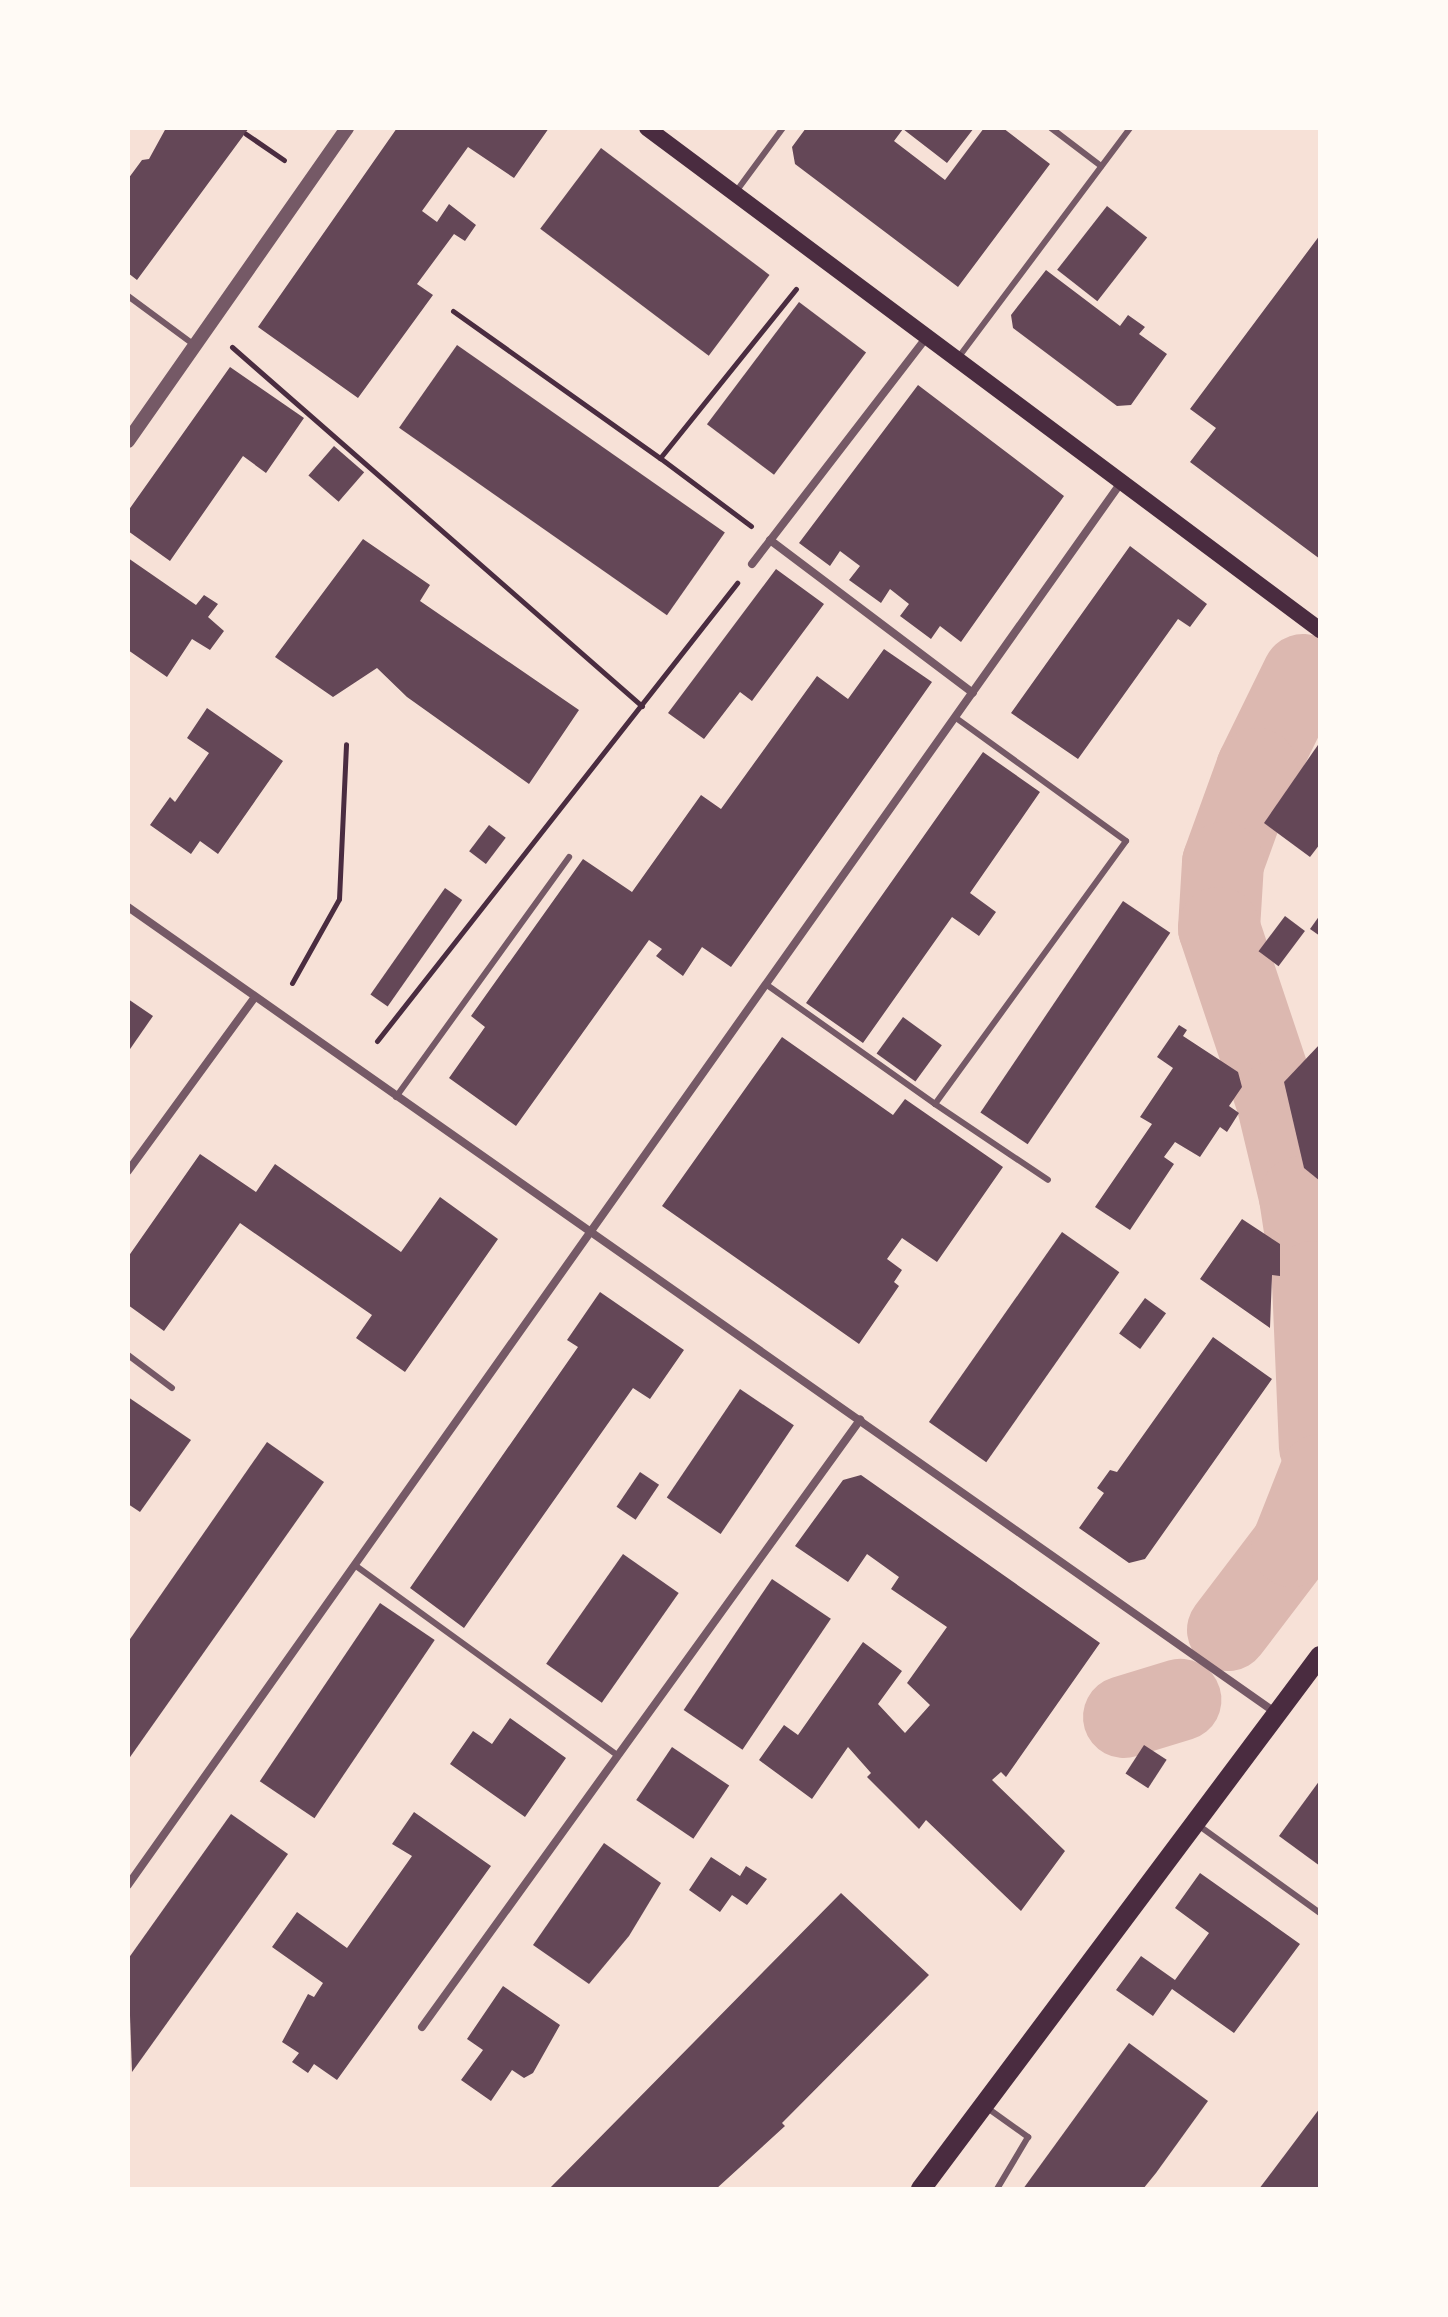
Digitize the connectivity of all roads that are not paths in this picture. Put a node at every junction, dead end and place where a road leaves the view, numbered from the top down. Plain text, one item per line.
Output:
1 (347, 128) edge
2 (647, 128) edge
3 (783, 128) edge
4 (1051, 128) edge
5 (1130, 128) edge
6 (1101, 166) junction
7 (734, 193) junction
8 (128, 296) edge
9 (927, 337) junction
10 (195, 345) junction
11 (956, 360) junction
12 (128, 441) edge
13 (1120, 484) junction
14 (770, 540) junction
15 (752, 564) road end
16 (1320, 630) edge
17 (973, 693) junction
18 (956, 718) junction
19 (569, 857) dead end
20 (128, 907) edge
21 (767, 985) junction
22 (255, 997) junction
23 (396, 1097) junction
24 (935, 1104) junction
25 (128, 1171) edge
26 (1048, 1180) dead end
27 (591, 1236) junction
28 (128, 1355) edge
29 (172, 1388) dead end
30 (860, 1420) junction
31 (356, 1566) junction
32 (1320, 1656) edge
33 (1276, 1713) junction
34 (616, 1754) junction
35 (1192, 1821) junction
36 (128, 1885) edge
37 (1320, 1913) edge
38 (422, 2027) dead end
39 (983, 2105) junction
40 (921, 2189) edge
41 (997, 2189) edge

1 - 10 street
2 - 7 main road
3 - 7 lane
4 - 6 lane
5 - 6 lane
6 - 11 lane
7 - 9 main road
8 - 10 lane
9 - 11 main road
9 - 14 street
10 - 12 street
11 - 13 main road
13 - 16 main road
13 - 17 street
14 - 15 street
14 - 17 street
17 - 18 street
18 - 21 street
18 - 24 lane
19 - 23 lane
20 - 22 street
21 - 24 lane
21 - 27 street
22 - 23 street
22 - 25 street
23 - 27 street
24 - 26 lane
27 - 30 street
27 - 31 street
28 - 29 lane
30 - 33 street
30 - 34 street
31 - 34 lane
31 - 36 street
32 - 33 main road
33 - 35 main road
34 - 38 street
35 - 37 lane
35 - 39 main road
39 - 40 main road
39 - 41 lane

